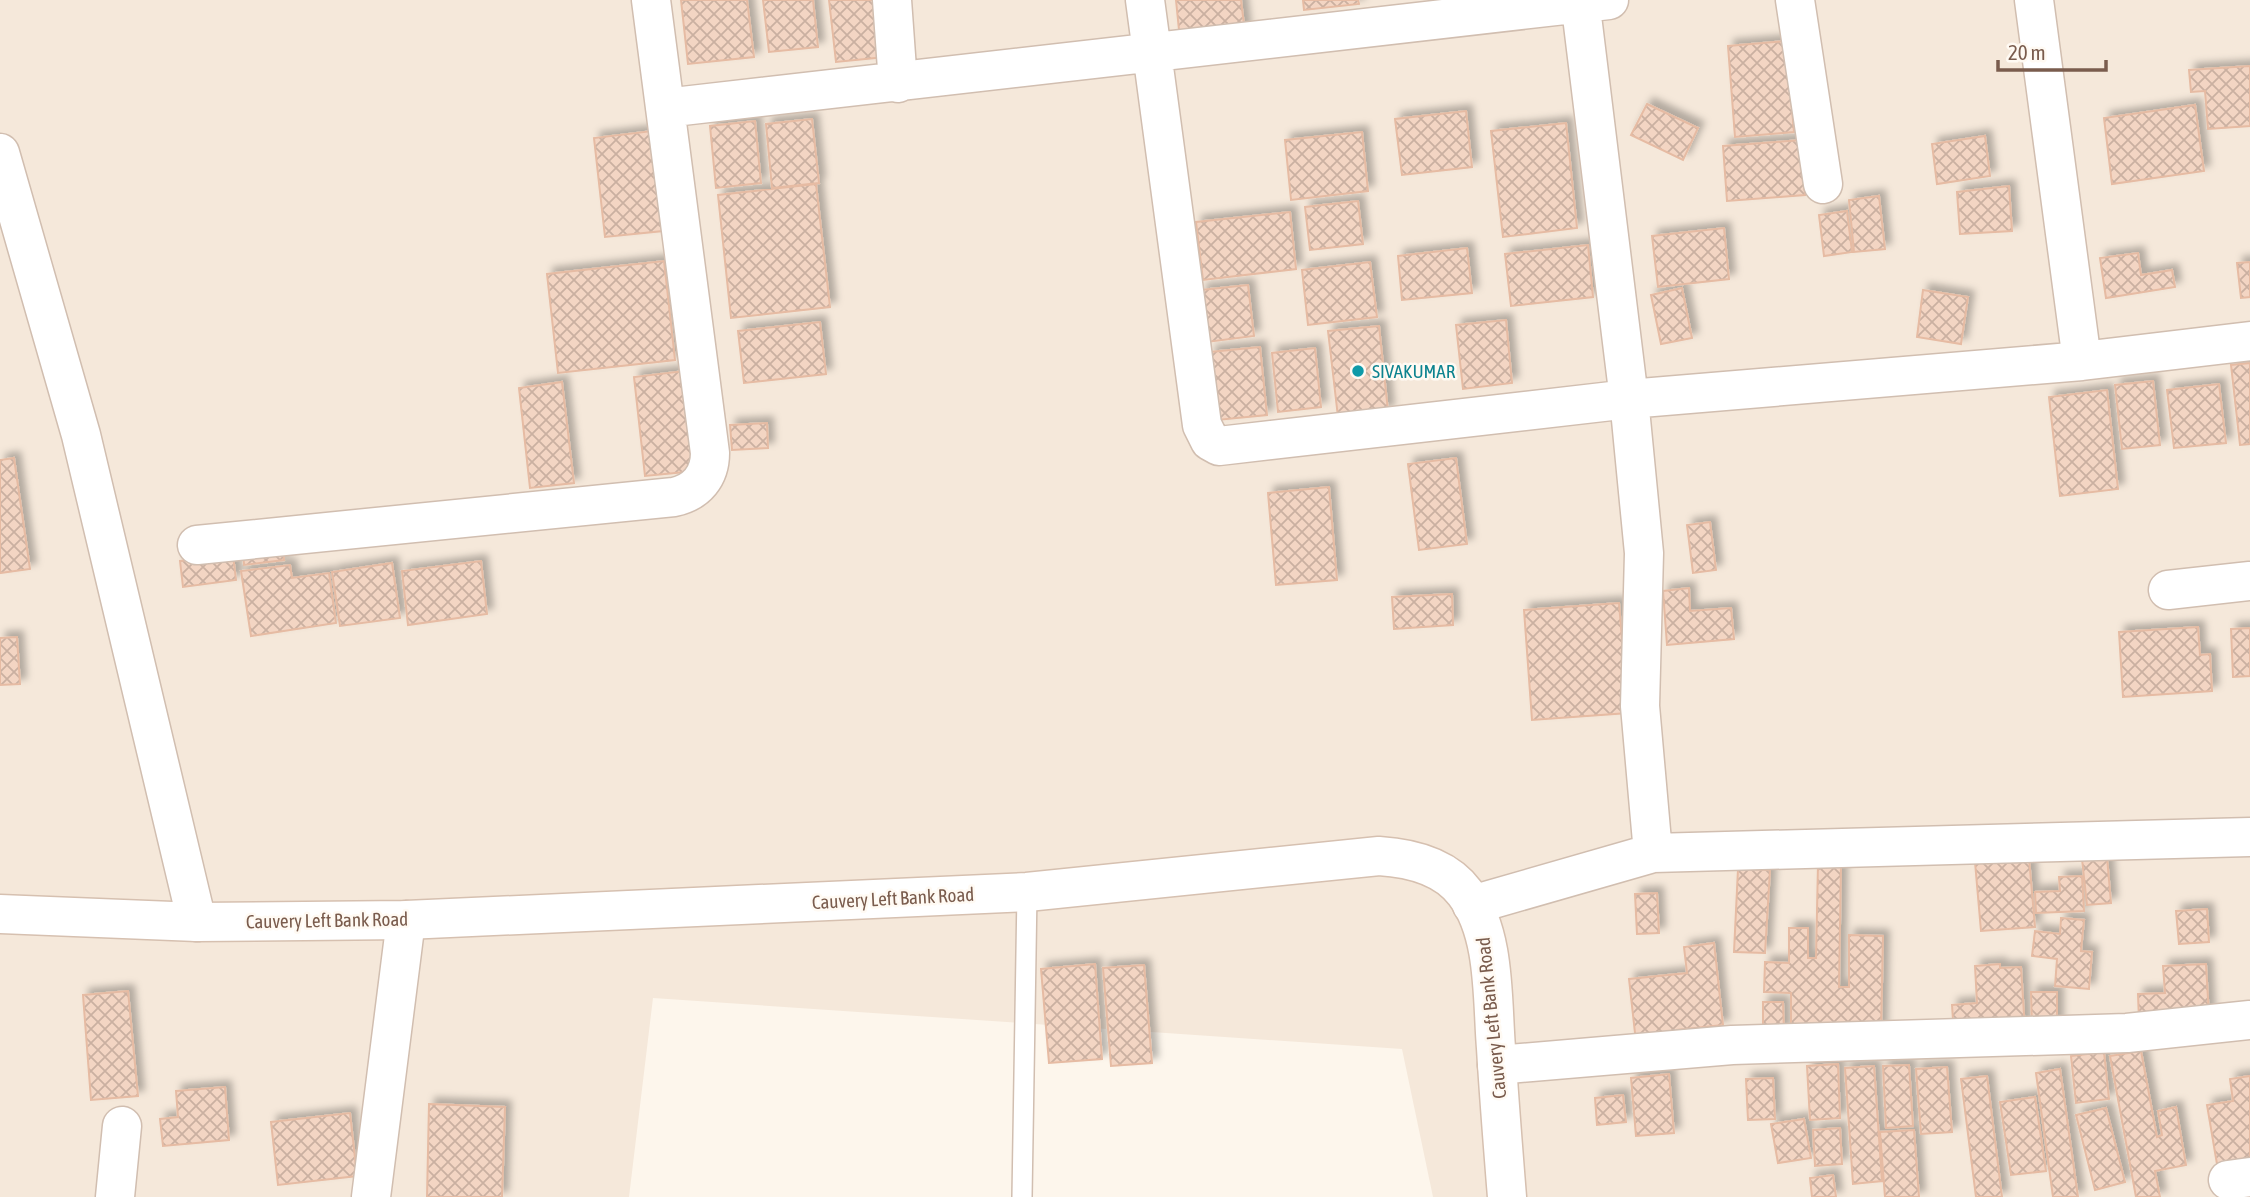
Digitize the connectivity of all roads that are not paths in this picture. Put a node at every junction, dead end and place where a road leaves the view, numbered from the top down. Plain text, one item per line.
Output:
1 (652, 0) edge
2 (892, 0) edge
3 (1145, 0) edge
4 (1795, 0) edge
5 (2034, 0) edge
6 (1590, 1) edge
7 (1154, 52) junction
8 (898, 83) junction
9 (665, 108) junction
10 (0, 153) edge
11 (1823, 184) dead end
12 (2250, 341) edge
13 (2082, 361) junction
14 (1629, 399) junction
15 (197, 545) dead end
16 (2250, 581) edge
17 (2168, 590) dead end
18 (2250, 837) edge
19 (1653, 852) junction
20 (1027, 892) junction
21 (1472, 905) junction
22 (0, 914) edge
23 (406, 920) junction
24 (197, 922) junction
25 (2250, 1020) edge
26 (1497, 1065) junction
27 (122, 1126) dead end
28 (115, 1197) edge
29 (371, 1197) edge
30 (1022, 1197) edge
31 (1507, 1197) edge

1 - 9 street
2 - 8 street
3 - 7 street
4 - 11 street
5 - 13 street
6 - 7 street
6 - 14 street
7 - 8 street
7 - 14 street
8 - 9 street
9 - 15 street
10 - 24 street
12 - 13 street
13 - 14 street
14 - 19 street
16 - 17 street
18 - 19 street
19 - 21 street
20 - 21 street, Cauvery Left Bank Road
20 - 23 street, Cauvery Left Bank Road
20 - 30 lane
21 - 26 street, Cauvery Left Bank Road
22 - 24 street, Cauvery Left Bank Road
23 - 24 street, Cauvery Left Bank Road
23 - 29 street
25 - 26 street
26 - 31 street, Cauvery Left Bank Road
27 - 28 street

